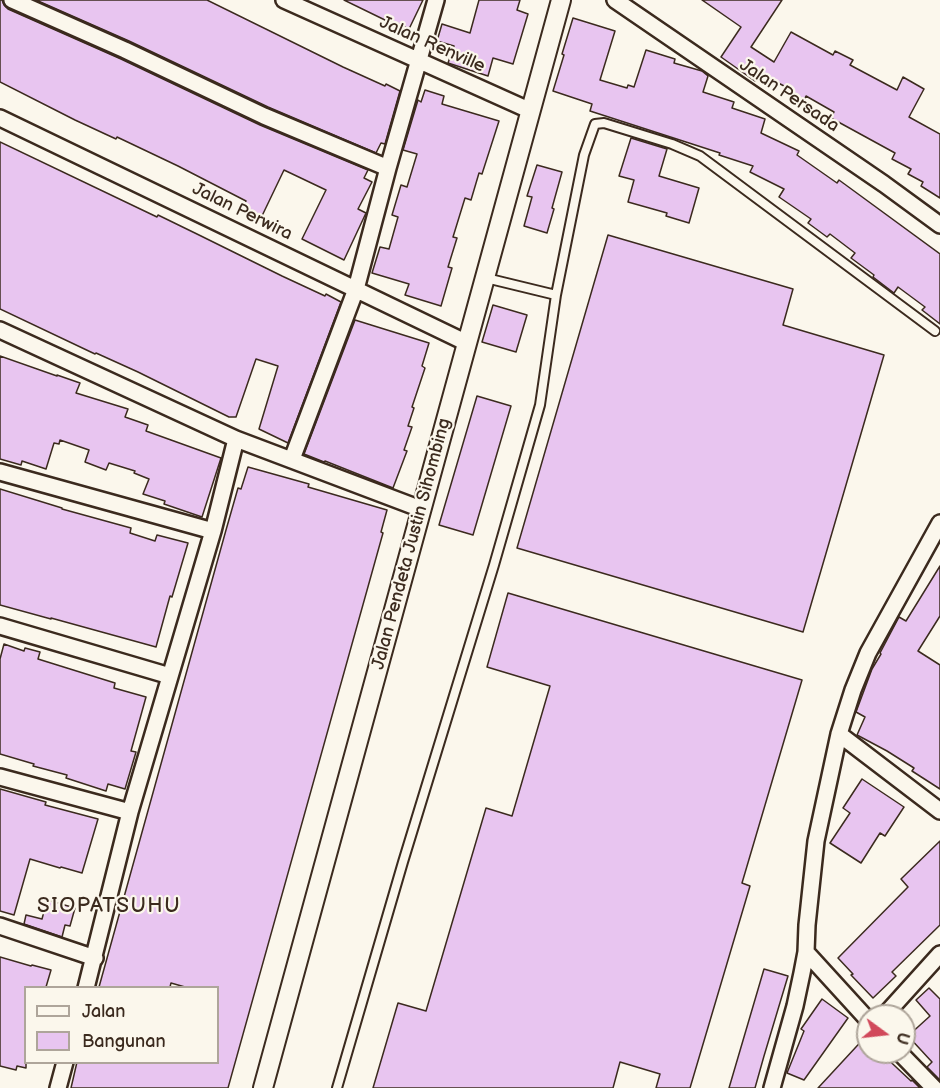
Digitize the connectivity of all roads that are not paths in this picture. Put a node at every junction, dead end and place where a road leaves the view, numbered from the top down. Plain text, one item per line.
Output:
1 (12, 0) edge
2 (284, 0) edge
3 (436, 0) edge
4 (561, 0) edge
5 (615, 0) edge
6 (418, 60) junction
7 (531, 111) junction
8 (0, 118) edge
9 (388, 168) junction
10 (940, 225) edge
11 (485, 277) junction
12 (356, 289) junction
13 (556, 295) junction
14 (0, 330) edge
15 (935, 331) dead end
16 (467, 343) junction
17 (236, 439) junction
18 (292, 459) junction
19 (0, 472) edge
20 (422, 509) junction
21 (940, 523) edge
22 (213, 531) junction
23 (0, 626) edge
24 (170, 676) junction
25 (838, 734) junction
26 (0, 777) edge
27 (940, 811) edge
28 (130, 813) junction
29 (0, 926) edge
30 (806, 952) junction
31 (940, 954) edge
32 (94, 958) junction
33 (86, 986) edge
34 (895, 1004) edge
35 (856, 1007) edge
36 (64, 1064) edge
37 (911, 1064) edge
38 (58, 1088) edge
39 (263, 1088) edge
40 (337, 1088) edge
41 (772, 1088) edge
42 (934, 1088) edge

1 - 9 street
2 - 6 street, Jalan Renville
3 - 6 street
4 - 7 street, Jalan Pendeta Justin Sihombing
5 - 10 street, Jalan Persada
6 - 7 street, Jalan Renville
6 - 9 street
7 - 11 street, Jalan Pendeta Justin Sihombing
8 - 12 street, Jalan Perwira
9 - 12 street
11 - 13 lane
11 - 16 street, Jalan Pendeta Justin Sihombing
12 - 16 street, Jalan Perwira
12 - 18 street
13 - 15 lane
13 - 40 lane
14 - 17 street
16 - 20 street, Jalan Pendeta Justin Sihombing
17 - 18 street
17 - 22 street
18 - 20 street
19 - 22 street
20 - 39 street, Jalan Pendeta Justin Sihombing
21 - 25 street
22 - 24 street
23 - 24 street
24 - 28 street
25 - 27 street
25 - 30 street
26 - 28 street
28 - 32 street
29 - 32 street
30 - 35 street
30 - 41 street
31 - 34 street
32 - 33 street
36 - 38 street
37 - 42 street

